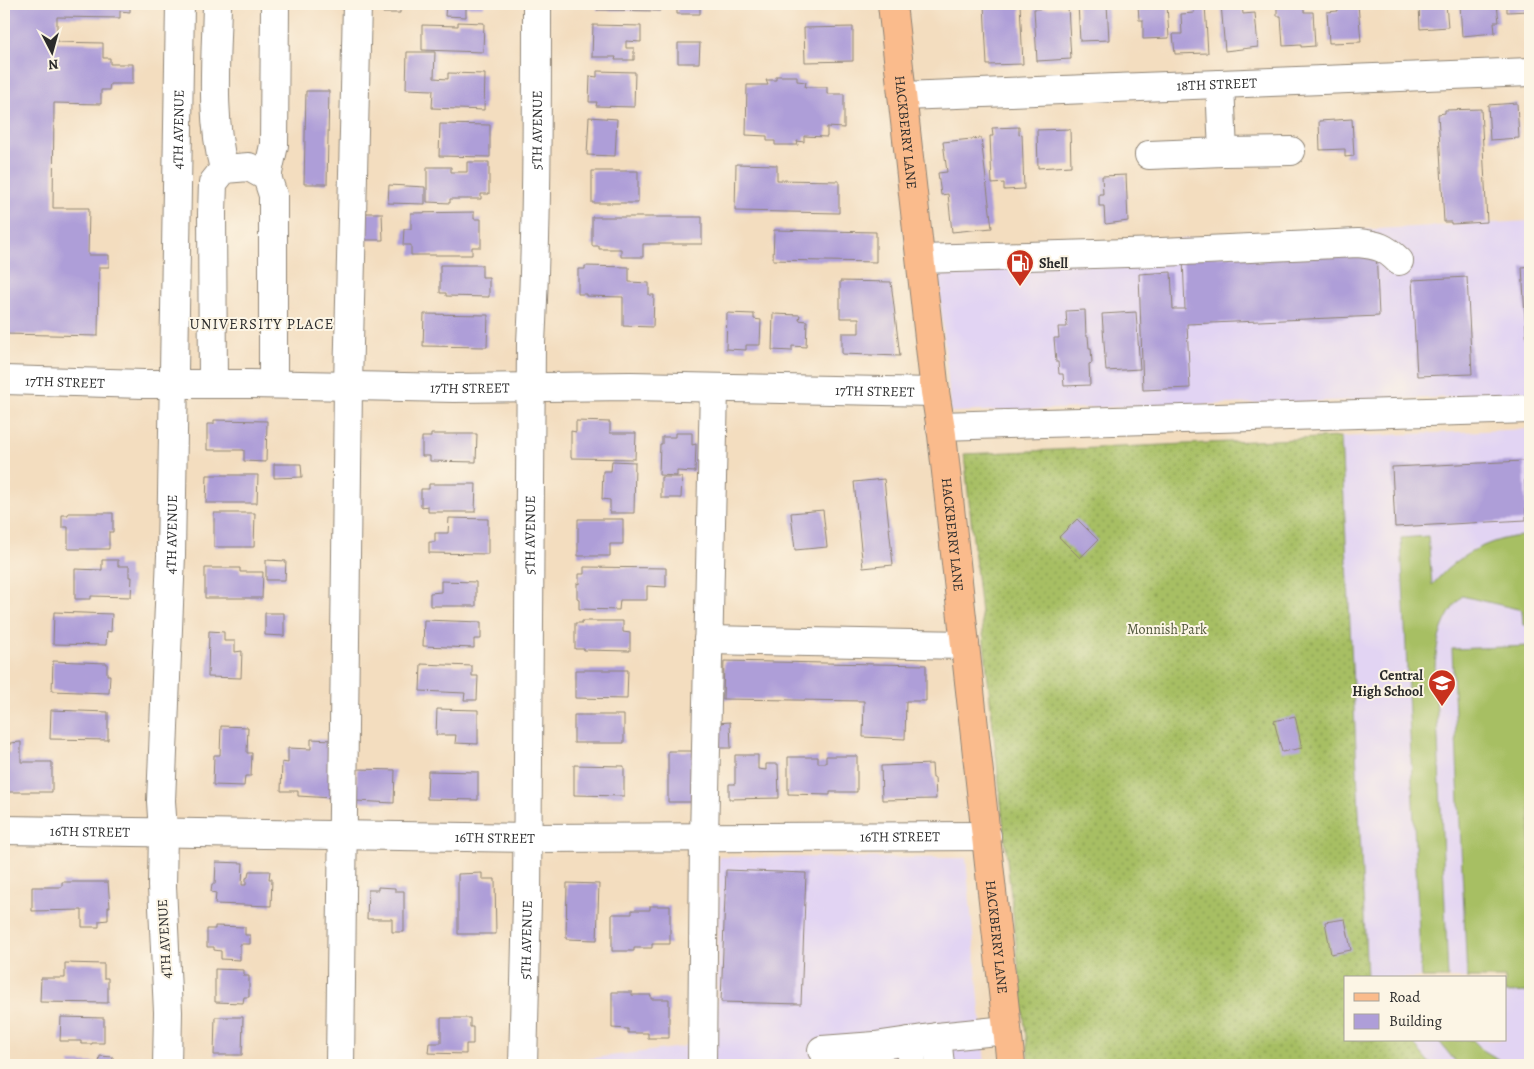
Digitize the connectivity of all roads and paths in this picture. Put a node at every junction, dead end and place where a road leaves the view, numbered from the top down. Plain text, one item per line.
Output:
1 (180, 4) edge
2 (216, 4) edge
3 (275, 4) edge
4 (357, 4) edge
5 (537, 4) edge
6 (892, 4) edge
7 (1530, 72) edge
8 (1220, 84) junction
9 (903, 96) junction
10 (1291, 151) dead end
11 (1224, 152) junction
12 (1149, 155) dead end
13 (224, 169) junction
14 (267, 177) junction
15 (921, 259) junction
16 (1399, 261) dead end
17 (4, 380) edge
18 (174, 384) junction
19 (213, 384) junction
20 (273, 384) junction
21 (348, 386) junction
22 (531, 388) junction
23 (714, 388) junction
24 (935, 392) junction
25 (1530, 408) edge
26 (940, 426) junction
27 (708, 640) junction
28 (965, 644) junction
29 (4, 830) edge
30 (163, 832) junction
31 (342, 836) junction
32 (987, 836) junction
33 (527, 838) junction
34 (704, 838) junction
35 (1007, 1030) junction
36 (822, 1050) dead end
37 (911, 1053) edge
38 (941, 1055) edge
39 (876, 1056) edge
40 (167, 1065) edge
41 (340, 1065) edge
42 (523, 1065) edge
43 (702, 1065) edge
44 (1011, 1065) edge

1 - 18 street, 4TH AVENUE
2 - 13 street
3 - 14 street
4 - 21 street
5 - 22 street, 5TH AVENUE
6 - 9 main road, HACKBERRY LANE
7 - 8 street, 18TH STREET
8 - 9 street, 18TH STREET
8 - 11 street
9 - 15 main road, HACKBERRY LANE
10 - 11 street
11 - 12 street
13 - 14 street
13 - 19 street
14 - 20 street
15 - 16 street
15 - 24 main road, HACKBERRY LANE
17 - 18 street, 17TH STREET
18 - 19 street, 17TH STREET
18 - 30 street, 4TH AVENUE
19 - 20 street, 17TH STREET
20 - 21 street, 17TH STREET
21 - 22 street, 17TH STREET
21 - 31 street
22 - 23 street, 17TH STREET
22 - 33 street, 5TH AVENUE
23 - 24 street, 17TH STREET
23 - 27 street
24 - 26 main road, HACKBERRY LANE
25 - 26 street
26 - 28 main road, HACKBERRY LANE
27 - 28 street
27 - 34 street
28 - 32 main road, HACKBERRY LANE
29 - 30 street, 16TH STREET
30 - 31 street, 16TH STREET
30 - 40 street, 4TH AVENUE
31 - 33 street, 16TH STREET
31 - 41 street
32 - 34 street, 16TH STREET
32 - 35 main road, HACKBERRY LANE
33 - 34 street, 16TH STREET
33 - 42 street, 5TH AVENUE
34 - 43 street
35 - 38 street
35 - 44 main road, HACKBERRY LANE
36 - 39 street
37 - 38 street
37 - 39 street

